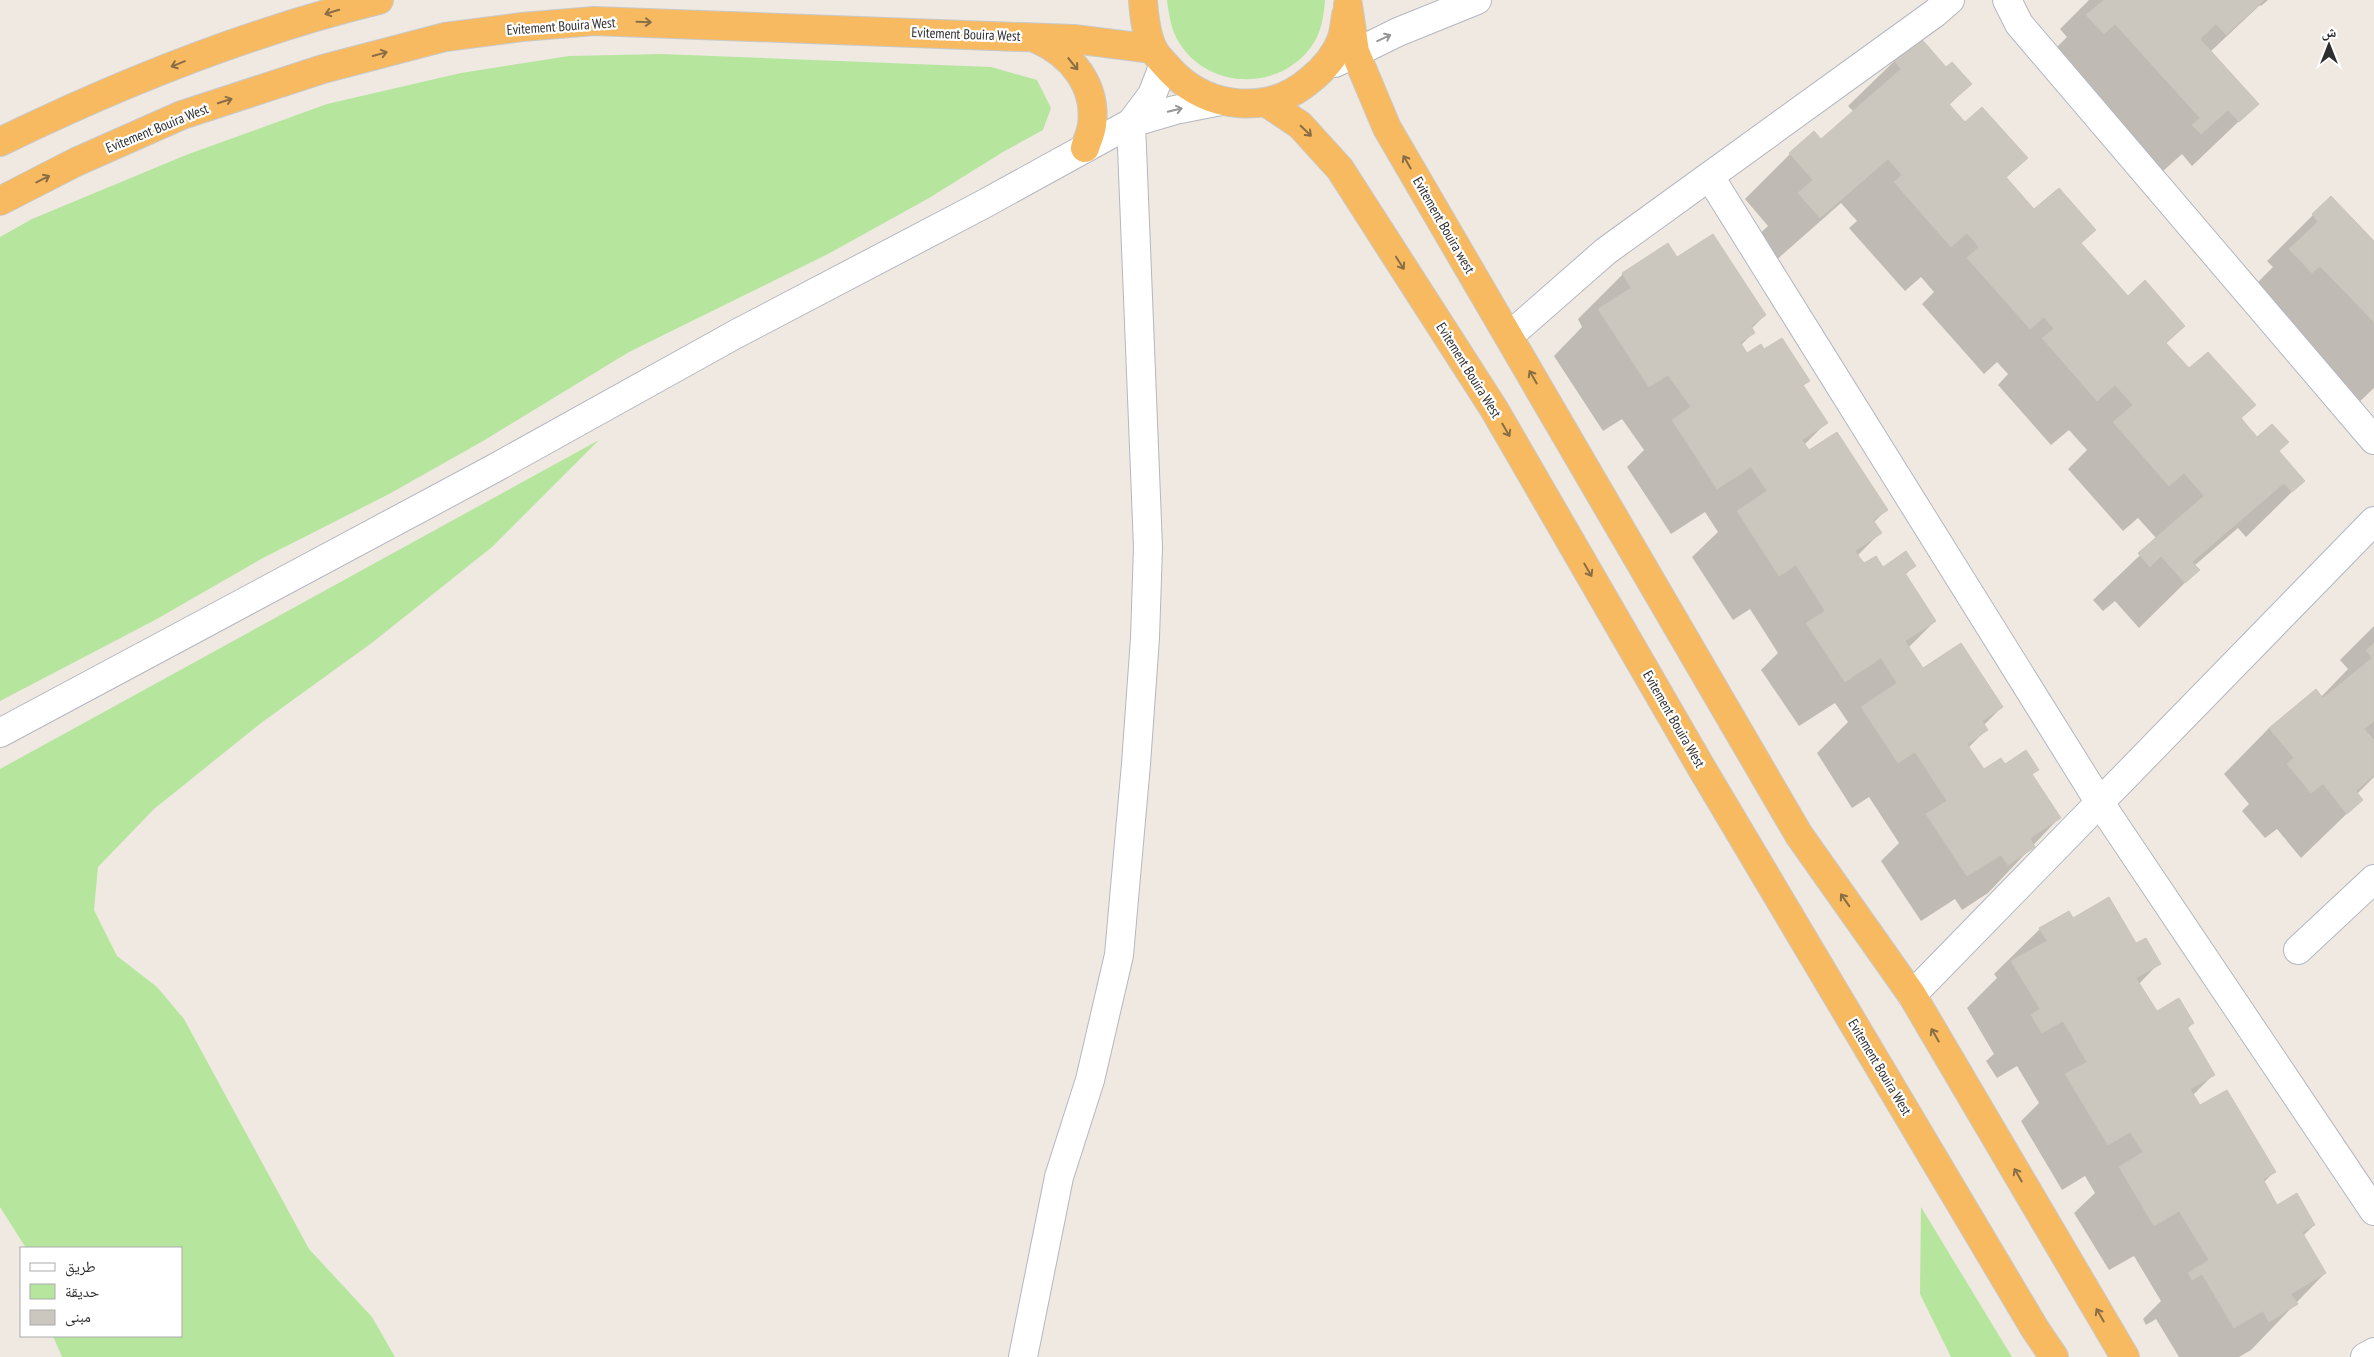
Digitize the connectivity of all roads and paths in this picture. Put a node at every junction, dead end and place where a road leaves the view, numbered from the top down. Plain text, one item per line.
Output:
1 (379, 0) edge
2 (1143, 0) edge
3 (1477, 0) edge
4 (1950, 0) edge
5 (2006, 0) edge
6 (1348, 2) edge
7 (1033, 37) junction
8 (1355, 52) junction
9 (1159, 56) junction
10 (1325, 68) junction
11 (1220, 101) junction
12 (1267, 103) junction
13 (1131, 123) junction
14 (0, 142) edge
15 (1085, 148) junction
16 (1710, 177) junction
17 (0, 201) edge
18 (1509, 336) junction
19 (2374, 440) edge
20 (2374, 521) edge
21 (0, 733) edge
22 (2100, 803) junction
23 (2374, 879) edge
24 (2298, 950) dead end
25 (1912, 995) junction
26 (2374, 1211) edge
27 (2374, 1352) edge
28 (1023, 1357) edge
29 (2054, 1357) edge
30 (2125, 1357) edge
31 (2365, 1357) edge

1 -> 14 highway
2 - 9 highway
8 -> 3 street
4 - 16 street
5 - 19 street
6 - 8 highway, Evitement Bouira west
6 - 10 highway
7 - 9 highway, Evitement Bouira West
7 -> 15 highway
17 -> 7 highway, Evitement Bouira West
8 - 10 street
18 -> 8 highway, Evitement Bouira west
9 - 11 highway
9 - 13 street
10 - 12 highway
11 - 12 highway
13 -> 11 street
12 -> 29 highway, Evitement Bouira West
13 - 15 street
13 - 28 street
15 - 21 street
16 - 18 street
16 - 22 street
25 -> 18 highway, Evitement Bouira west
20 - 22 street
22 - 25 street
22 - 26 street
23 - 24 street
30 -> 25 highway
27 - 31 street

